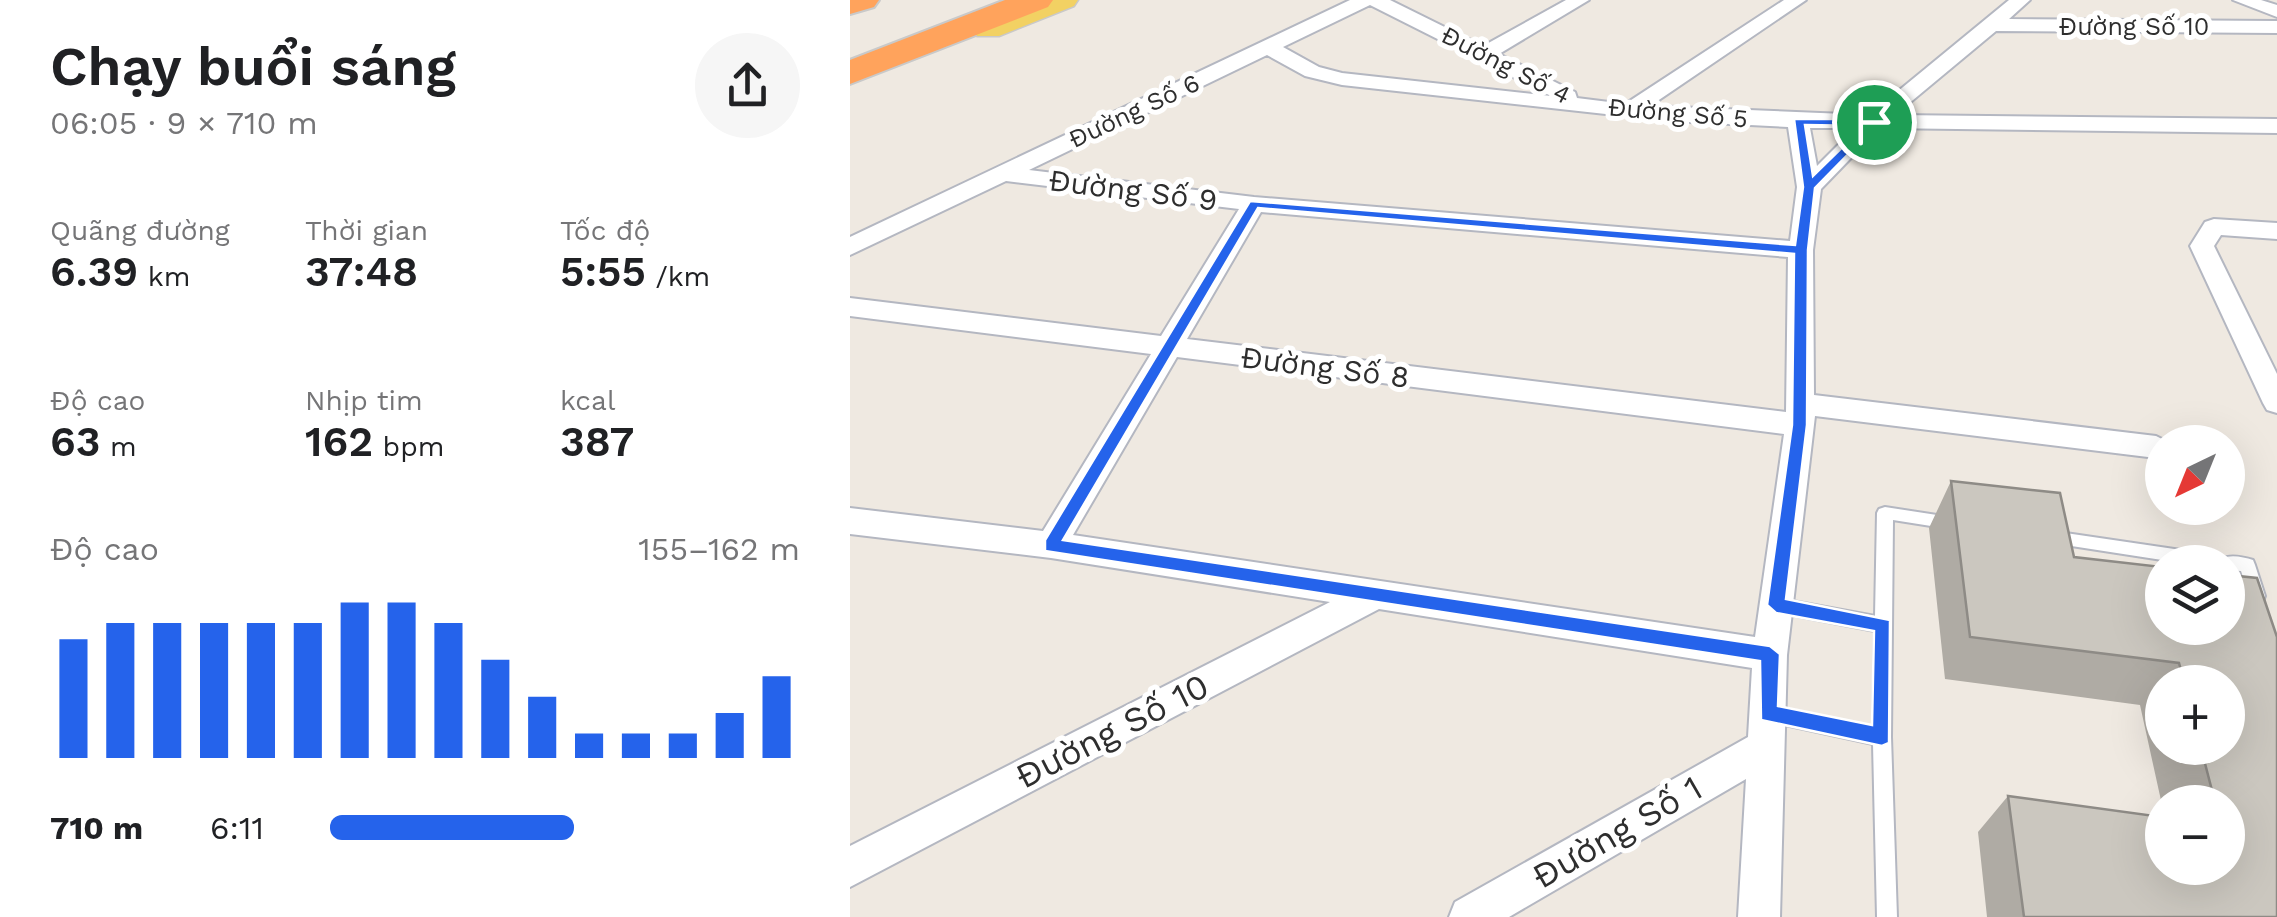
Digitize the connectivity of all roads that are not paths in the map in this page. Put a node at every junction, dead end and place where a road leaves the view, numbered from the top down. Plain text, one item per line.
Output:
1 (862, 0) edge
2 (1036, 0) edge
3 (1063, 0) edge
4 (1364, 0) edge
5 (1375, 0) edge
6 (1580, 0) edge
7 (1796, 0) edge
8 (2021, 0) edge
9 (2242, 0) edge
10 (850, 4) edge
11 (2277, 11) edge
12 (1991, 25) junction
13 (2277, 27) edge
14 (1268, 48) junction
15 (1485, 53) junction
16 (850, 73) edge
17 (850, 84) edge
18 (1584, 104) junction
19 (1629, 112) junction
20 (1798, 122) junction
21 (1874, 122) junction
22 (2277, 126) edge
23 (1002, 174) junction
24 (1809, 187) junction
25 (1254, 204) junction
26 (2277, 231) edge
27 (850, 247) edge
28 (1801, 250) junction
29 (850, 307) edge
30 (1170, 348) junction
31 (2277, 403) edge
32 (1800, 414) junction
33 (2145, 446) edge
34 (850, 521) edge
35 (1962, 524) edge
36 (2040, 536) edge
37 (1051, 546) junction
38 (2145, 551) edge
39 (2245, 565) edge
40 (1374, 594) junction
41 (1776, 605) junction
42 (2265, 620) edge
43 (1884, 625) junction
44 (1770, 654) junction
45 (1766, 731) junction
46 (1882, 737) junction
47 (850, 867) edge
48 (1470, 917) edge
49 (1759, 917) edge
50 (1887, 917) edge

1 - 10 highway
2 - 16 highway
3 - 17 main road
4 - 14 street, Đường Số 6
5 - 15 street, Đường Số 4
6 - 15 street
7 - 19 street
8 - 12 street
9 - 11 street
12 - 13 street, Đường Số 10
12 - 21 street
14 - 18 street, Đường Số 5
14 - 23 street, Đường Số 6
15 - 18 street, Đường Số 4
18 - 19 street, Đường Số 5
19 - 20 street, Đường Số 5
20 - 21 street, Đường Số 5
20 - 24 street
21 - 22 street, Đường Số 5
21 - 24 street
23 - 25 street, Đường Số 9
23 - 27 street, Đường Số 6
24 - 28 street
25 - 28 street, Đường Số 9
25 - 30 street
26 - 31 street
28 - 32 street
29 - 30 street, Đường Số 8
30 - 32 street, Đường Số 8
30 - 37 street
32 - 33 street, Đường Số 8
32 - 41 street
34 - 37 street
35 - 43 lane
36 - 38 lane
37 - 40 street
39 - 42 lane
40 - 44 street
40 - 47 street, Đường Số 10
41 - 43 lane
41 - 44 street
43 - 46 lane
44 - 45 street
45 - 46 lane
45 - 48 street, Đường Số 1
45 - 49 street
46 - 50 lane

